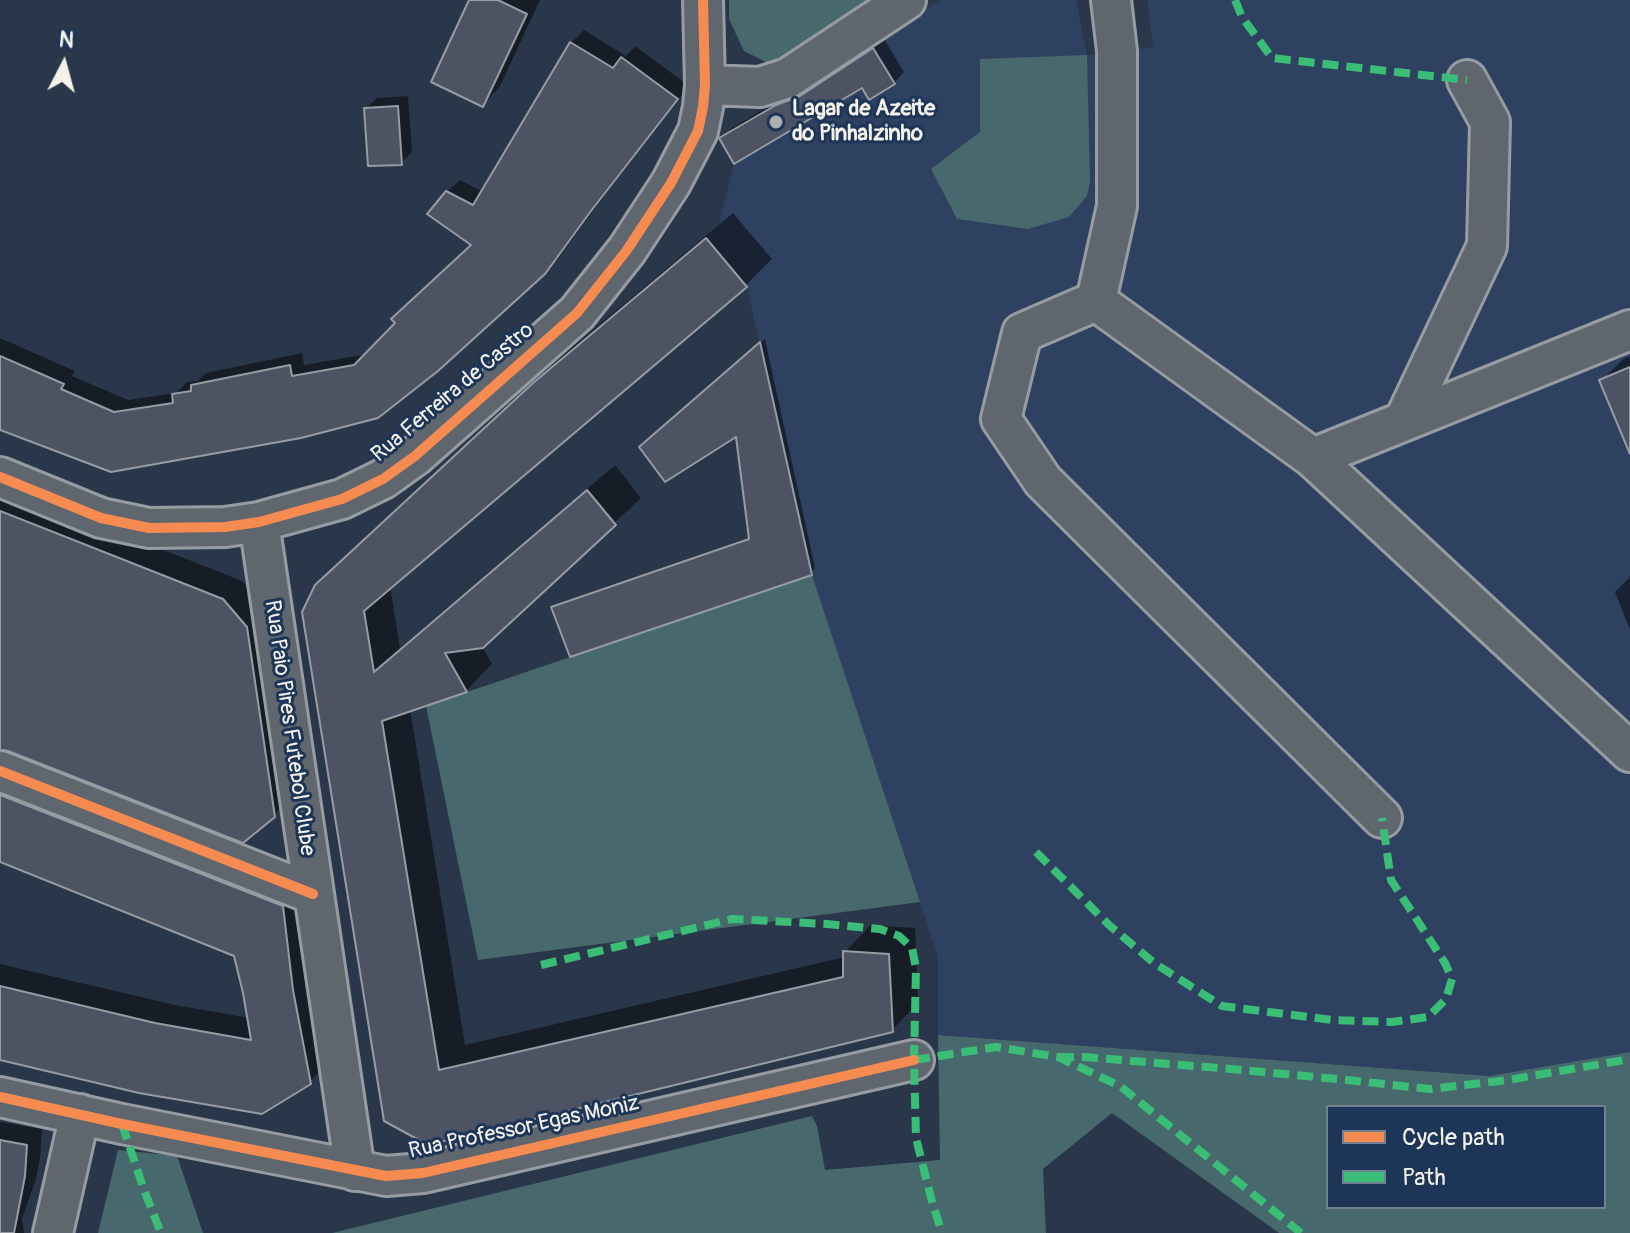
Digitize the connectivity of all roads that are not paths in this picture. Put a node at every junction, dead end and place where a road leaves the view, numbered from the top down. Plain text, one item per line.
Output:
1 (703, 0) edge
2 (906, 0) edge
3 (1108, 5) edge
4 (1467, 80) dead end
5 (705, 85) junction
6 (1096, 301) junction
7 (1630, 330) edge
8 (1404, 421) junction
9 (1313, 458) junction
10 (0, 477) edge
11 (259, 522) junction
12 (1630, 752) edge
13 (0, 771) edge
14 (1382, 818) dead end
15 (313, 894) junction
16 (914, 1060) dead end
17 (0, 1097) edge
18 (80, 1114) junction
19 (355, 1171) junction
20 (53, 1233) edge

1 - 5 street, Rua Ferreira de Castro
2 - 5 street
3 - 6 street
4 - 8 street
5 - 11 street, Rua Ferreira de Castro
6 - 9 street
6 - 14 street
7 - 8 street
8 - 9 street
9 - 12 street
10 - 11 street, Rua Ferreira de Castro
11 - 15 street, Rua Paio Pires Futebol Clube
13 - 15 street
15 - 19 street, Rua Paio Pires Futebol Clube
16 - 19 street, Rua Professor Egas Moniz
17 - 18 street, Rua Professor Egas Moniz
18 - 19 street, Rua Professor Egas Moniz
18 - 20 street

